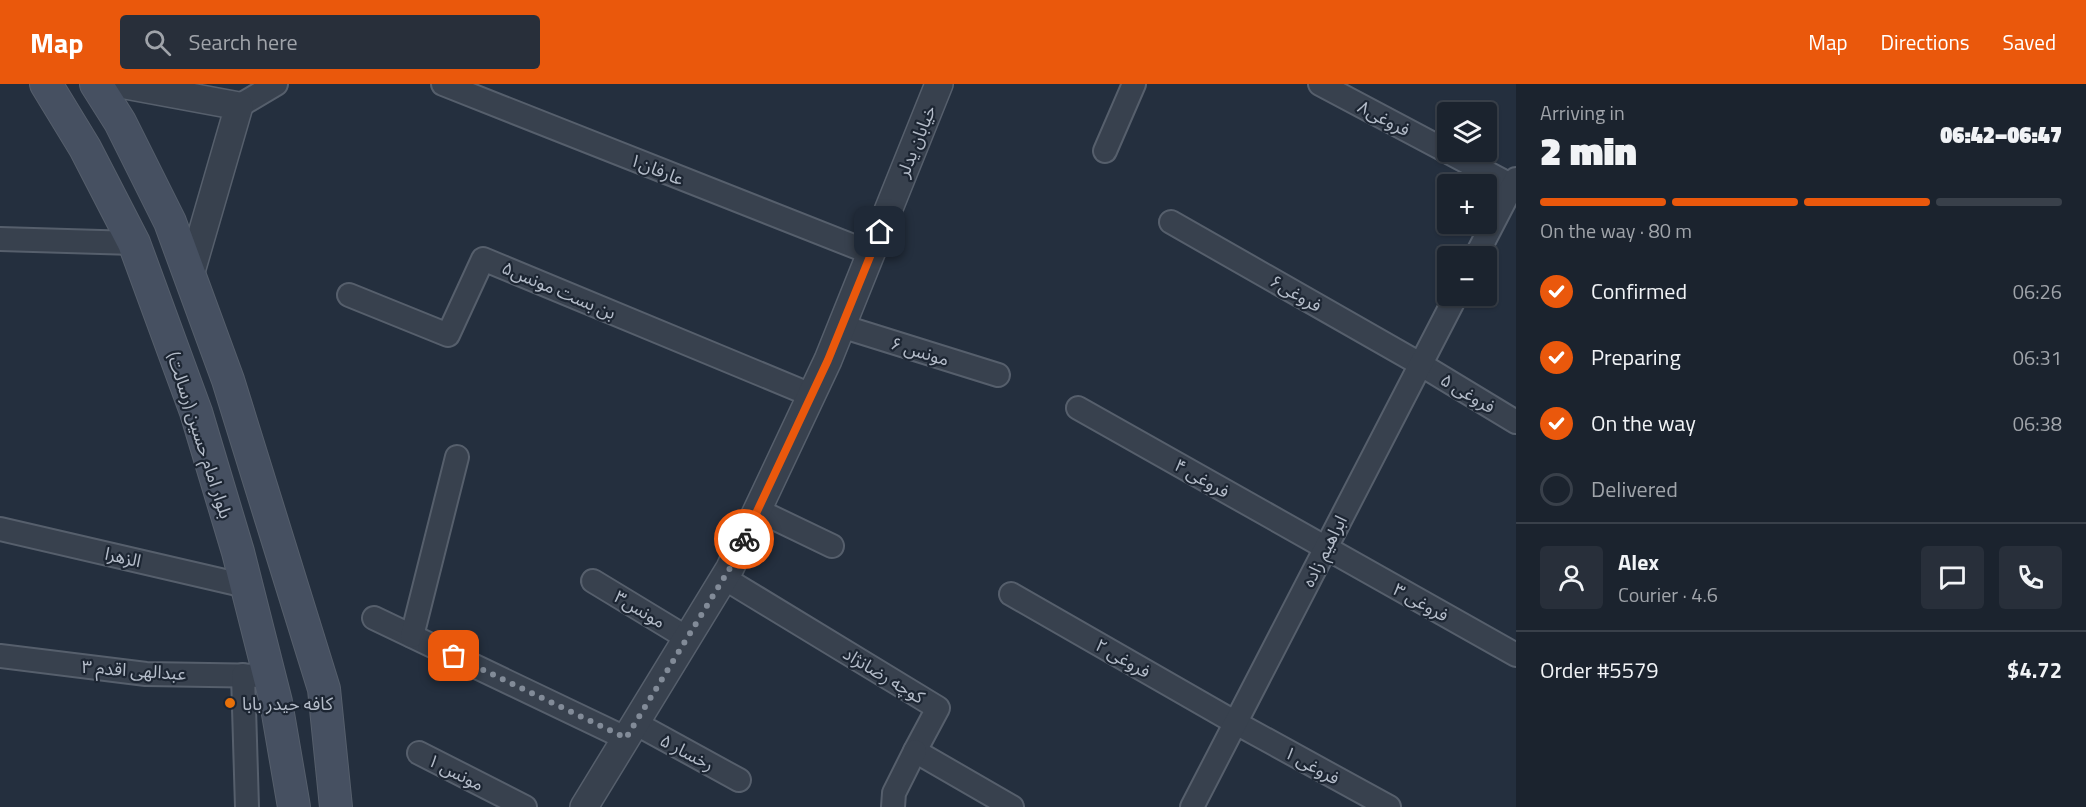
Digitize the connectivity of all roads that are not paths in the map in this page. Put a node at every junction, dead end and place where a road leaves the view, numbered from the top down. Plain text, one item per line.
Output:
1 (46, 84) edge
2 (96, 84) edge
3 (120, 84) edge
4 (276, 84) edge
5 (443, 84) edge
6 (939, 84) edge
7 (1134, 84) edge
8 (1320, 84) edge
9 (239, 106) junction
10 (1105, 152) dead end
11 (1515, 184) edge
12 (1171, 222) dead end
13 (0, 239) edge
14 (134, 243) junction
15 (1481, 246) edge
16 (871, 253) junction
17 (190, 275) junction
18 (349, 295) dead end
19 (1451, 306) edge
20 (841, 326) junction
21 (1420, 364) junction
22 (998, 375) dead end
23 (812, 395) junction
24 (1078, 408) dead end
25 (1516, 422) edge
26 (457, 457) dead end
27 (757, 510) junction
28 (0, 529) edge
29 (832, 546) dead end
30 (1326, 548) junction
31 (724, 578) junction
32 (593, 581) dead end
33 (246, 586) junction
34 (1011, 594) dead end
35 (374, 618) dead end
36 (412, 636) junction
37 (687, 638) junction
38 (1516, 655) edge
39 (0, 657) edge
40 (256, 676) junction
41 (1236, 723) junction
42 (630, 731) junction
43 (915, 751) junction
44 (418, 753) dead end
45 (739, 780) dead end
46 (247, 807) edge
47 (294, 807) edge
48 (336, 807) edge
49 (525, 807) edge
50 (584, 807) edge
51 (892, 807) edge
52 (1012, 807) edge
53 (1192, 807) edge
54 (1389, 807) edge

1 - 14 main road, بلوار امام حسین (رسالت)
2 - 17 main road
3 - 9 street
4 - 9 street
5 - 16 street, عارفان۱
6 - 16 street, خیابان یدلر
7 - 10 street
8 - 11 street, فروغی۸
9 - 17 street
11 - 15 street
12 - 21 street, فروغی۶
13 - 14 street
14 - 33 main road, بلوار امام حسین (رسالت)
16 - 20 street, خیابان یدلر
17 - 48 main road
18 - 23 street, بن بست مونس۵
19 - 21 street, ابراهیم زاده
20 - 22 street, مونس ۶
20 - 23 street, خیابان یدلر
21 - 25 street, فروغی ۵
21 - 30 street, ابراهیم زاده
23 - 27 street, خیابان یدلر
24 - 30 street, فروغی ۴
26 - 36 street
27 - 29 street
27 - 31 street, خیابان یدلر
28 - 33 street, الزهرا
30 - 38 street, فروغی ۳
30 - 41 street, ابراهیم زاده
31 - 37 street, خیابان یدلر
31 - 43 street, کوچه رضانژاد
32 - 37 street, مونس۳
33 - 40 main road, بلوار امام حسین (رسالت)
34 - 41 street, فروغی ۲
35 - 36 street, رخسار ۵
36 - 42 street, رخسار ۵
37 - 42 street, خیابان یدلر
39 - 40 street, عبدالهی اقدم ۳
40 - 46 street
40 - 47 main road, بلوار امام حسین (رسالت)
41 - 53 street, ابراهیم زاده
41 - 54 street, فروغی ۱
42 - 45 street, رخسار ۵
42 - 50 street, خیابان یدلر
43 - 51 street
43 - 52 street
44 - 49 street, مونس ۱

